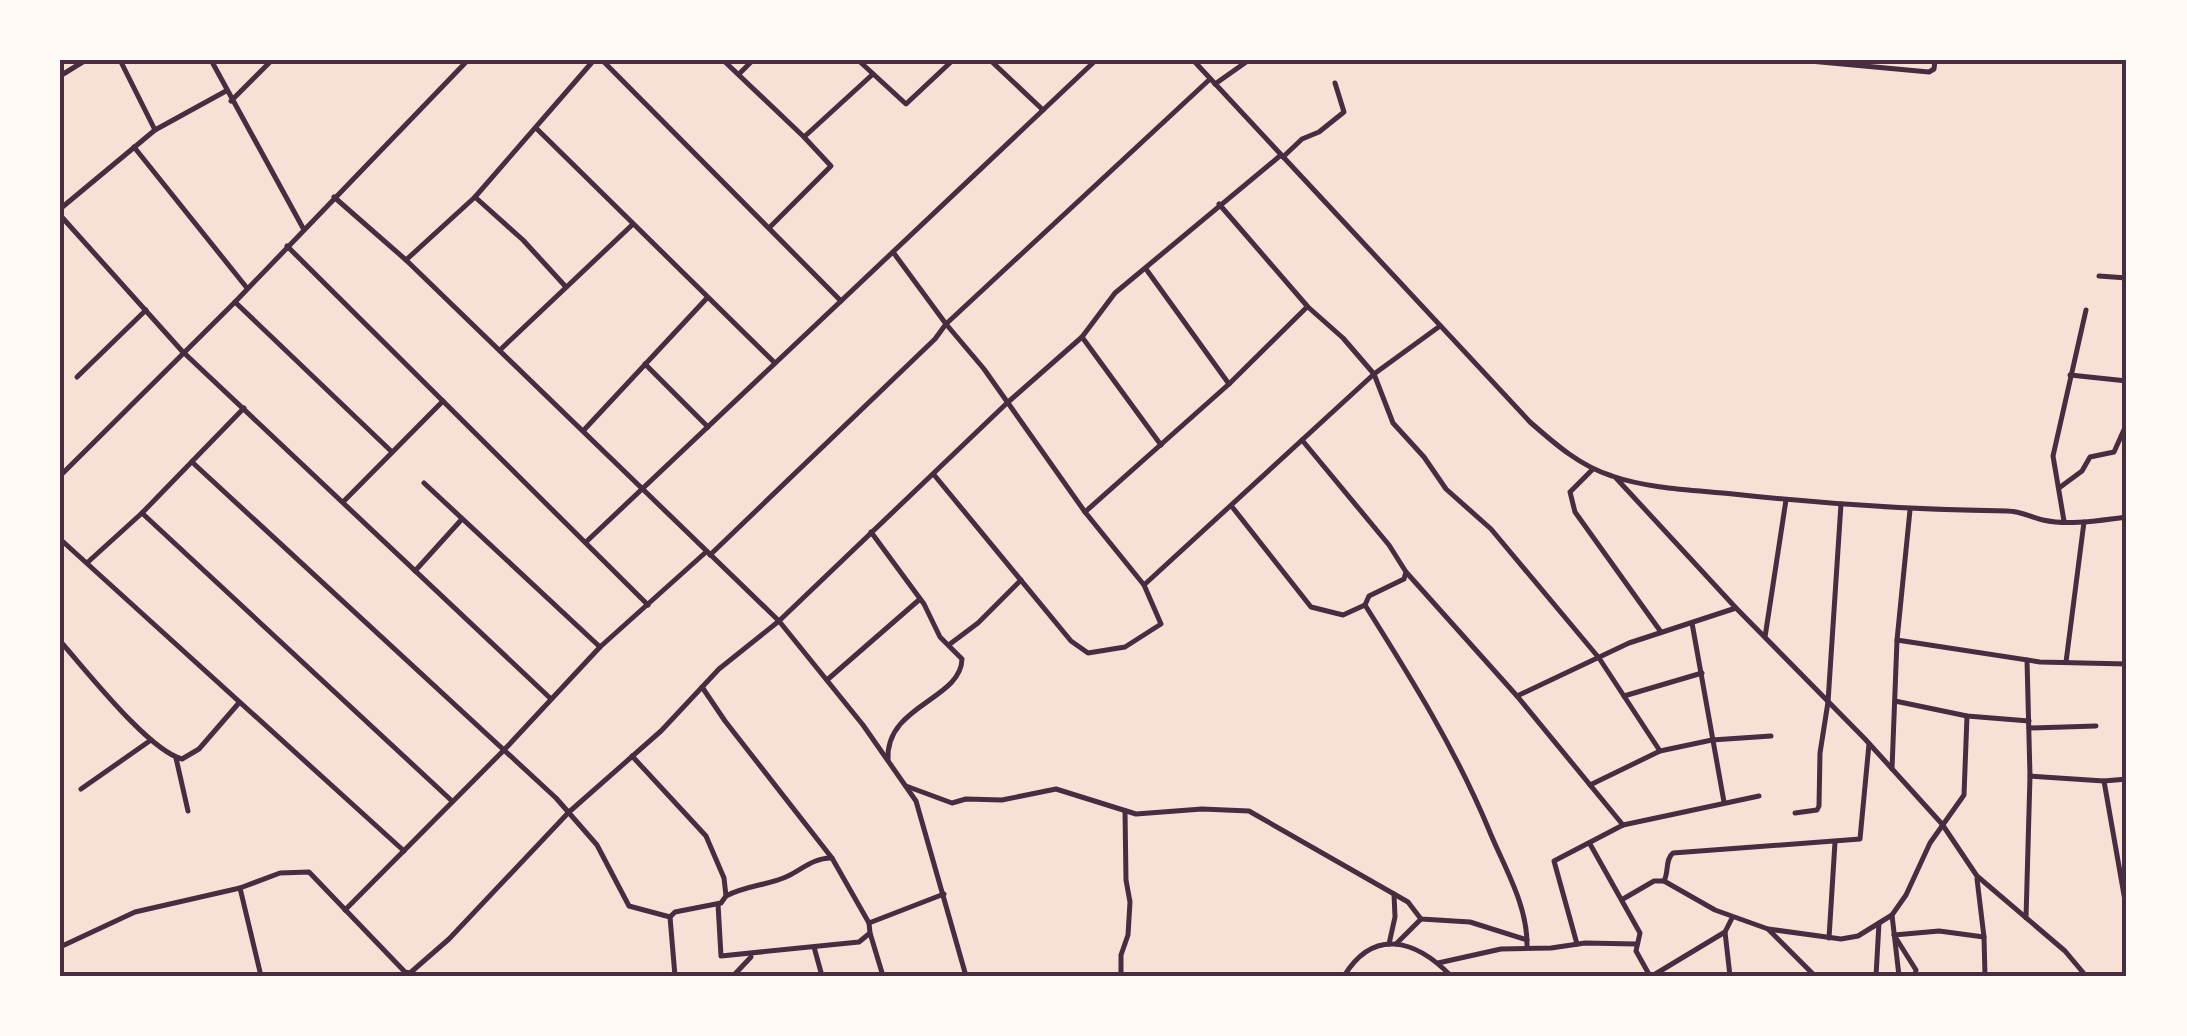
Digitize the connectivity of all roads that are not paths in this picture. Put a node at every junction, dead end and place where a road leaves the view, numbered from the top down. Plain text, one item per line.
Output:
1 (86, 60) edge
2 (120, 60) edge
3 (211, 60) edge
4 (272, 60) edge
5 (468, 60) edge
6 (594, 60) edge
7 (602, 60) edge
8 (723, 60) edge
9 (752, 60) edge
10 (858, 60) edge
11 (953, 60) edge
12 (990, 60) edge
13 (1096, 60) edge
14 (1193, 60) edge
15 (1249, 60) edge
16 (1799, 60) edge
17 (1935, 60) edge
18 (1857, 63) edge
19 (739, 74) junction
20 (872, 74) junction
21 (60, 76) edge
22 (1213, 81) junction
23 (1336, 83) dead end
24 (226, 90) junction
25 (232, 101) junction
26 (1043, 110) junction
27 (536, 128) junction
28 (155, 130) junction
29 (804, 137) junction
30 (134, 147) junction
31 (1282, 156) junction
32 (334, 196) junction
33 (475, 197) junction
34 (1219, 204) junction
35 (60, 212) edge
36 (634, 224) junction
37 (770, 227) junction
38 (303, 228) junction
39 (287, 246) junction
40 (893, 252) junction
41 (406, 260) junction
42 (1146, 268) junction
43 (2099, 276) dead end
44 (2127, 280) edge
45 (566, 287) junction
46 (246, 288) junction
47 (708, 297) junction
48 (841, 301) junction
49 (235, 302) junction
50 (2127, 306) edge
51 (1308, 307) junction
52 (146, 310) junction
53 (2086, 310) dead end
54 (946, 324) junction
55 (1440, 326) junction
56 (1082, 337) junction
57 (500, 350) junction
58 (182, 352) junction
59 (776, 363) junction
60 (646, 364) junction
61 (1374, 374) junction
62 (2070, 375) junction
63 (77, 377) dead end
64 (2127, 381) edge
65 (1229, 384) junction
66 (443, 401) junction
67 (1007, 403) junction
68 (244, 408) junction
69 (2127, 423) edge
70 (708, 427) junction
71 (583, 431) junction
72 (1302, 440) junction
73 (1161, 445) junction
74 (392, 452) junction
75 (192, 462) junction
76 (1593, 469) junction
77 (60, 476) edge
78 (934, 476) junction
79 (1616, 478) junction
80 (424, 483) dead end
81 (2059, 488) junction
82 (642, 489) junction
83 (1786, 500) junction
84 (344, 501) junction
85 (1841, 504) junction
86 (1232, 507) junction
87 (1910, 510) junction
88 (1085, 512) junction
89 (142, 513) junction
90 (2127, 517) edge
91 (462, 519) junction
92 (2064, 521) junction
93 (2084, 522) junction
94 (871, 532) junction
95 (60, 539) edge
96 (586, 542) junction
97 (708, 553) junction
98 (88, 562) junction
99 (415, 572) junction
100 (1406, 572) junction
101 (1021, 580) junction
102 (1144, 585) junction
103 (920, 599) junction
104 (648, 605) junction
105 (1365, 605) junction
106 (1736, 608) junction
107 (779, 621) junction
108 (1692, 623) junction
109 (1661, 632) junction
110 (1764, 637) junction
111 (1897, 640) junction
112 (60, 641) edge
113 (950, 644) junction
114 (600, 648) junction
115 (1599, 658) junction
116 (2027, 660) junction
117 (2066, 662) junction
118 (2127, 664) edge
119 (1702, 673) junction
120 (827, 680) junction
121 (702, 687) junction
122 (1517, 696) junction
123 (1624, 696) junction
124 (550, 698) junction
125 (1828, 702) junction
126 (1895, 702) junction
127 (238, 704) junction
128 (1967, 716) junction
129 (2029, 725) junction
130 (2096, 726) dead end
131 (1771, 736) dead end
132 (151, 740) junction
133 (1712, 740) junction
134 (1870, 744) junction
135 (504, 750) junction
136 (1660, 750) junction
137 (632, 756) junction
138 (176, 758) junction
139 (888, 765) junction
140 (1892, 769) junction
141 (2030, 776) junction
142 (2127, 778) edge
143 (2104, 781) junction
144 (1590, 785) junction
145 (906, 786) junction
146 (81, 789) dead end
147 (1760, 796) dead end
148 (452, 801) junction
149 (1724, 802) junction
150 (1125, 809) junction
151 (188, 811) dead end
152 (569, 812) junction
153 (1795, 814) dead end
154 (1942, 824) junction
155 (1623, 825) junction
156 (1835, 841) junction
157 (1590, 844) junction
158 (404, 851) junction
159 (832, 858) junction
160 (1977, 876) junction
161 (1664, 881) junction
162 (240, 888) junction
163 (944, 894) junction
164 (1394, 894) junction
165 (726, 896) junction
166 (1623, 899) junction
167 (718, 904) junction
168 (344, 910) junction
169 (2127, 912) edge
170 (1892, 915) junction
171 (670, 917) junction
172 (1732, 918) junction
173 (2026, 918) junction
174 (1422, 919) junction
175 (869, 922) junction
176 (1880, 923) junction
177 (1768, 928) junction
178 (1725, 932) junction
179 (870, 933) junction
180 (1894, 935) junction
181 (1830, 938) junction
182 (1984, 938) junction
183 (1393, 944) junction
184 (1527, 944) junction
185 (1577, 944) junction
186 (1636, 944) junction
187 (814, 946) junction
188 (60, 947) edge
189 (754, 955) junction
190 (1438, 964) junction
191 (261, 976) edge
192 (674, 976) edge
193 (732, 976) edge
194 (822, 976) edge
195 (883, 976) edge
196 (966, 976) edge
197 (1121, 976) edge
198 (1344, 976) edge
199 (1451, 976) edge
200 (1651, 976) edge
201 (1730, 976) edge
202 (1815, 976) edge
203 (1876, 976) edge
204 (1899, 976) edge
205 (1915, 976) edge
206 (1985, 976) edge
207 (2086, 976) edge

1 - 21 street
2 - 28 street
3 - 24 street
4 - 25 street
5 - 32 street
6 - 27 street
7 - 37 street
8 - 19 street
9 - 19 street
10 - 20 street
11 - 20 street
12 - 26 street
13 - 26 street
14 - 22 street
15 - 22 street
16 - 18 street
17 - 18 street
19 - 29 street
20 - 29 street
22 - 31 street
22 - 54 street
23 - 31 street
24 - 25 street
24 - 28 street
25 - 38 street
26 - 40 street
27 - 33 street
27 - 36 street
28 - 30 street
29 - 37 street
30 - 35 street
30 - 46 street
31 - 34 street
31 - 55 street
32 - 38 street
32 - 41 street
33 - 41 street
33 - 45 street
34 - 42 street
34 - 51 street
35 - 52 street
36 - 45 street
36 - 47 street
37 - 48 street
38 - 39 street
39 - 46 street
39 - 66 street
40 - 48 street
40 - 54 street
41 - 57 street
42 - 56 street
42 - 65 street
43 - 44 street
44 - 50 street
45 - 57 street
46 - 49 street
47 - 59 street
47 - 60 street
48 - 59 street
49 - 58 street
49 - 74 street
51 - 61 street
51 - 65 street
52 - 58 street
52 - 63 street
53 - 62 street
54 - 67 street
54 - 97 street
55 - 61 street
55 - 76 street
56 - 67 street
56 - 73 street
57 - 71 street
58 - 68 street
58 - 77 street
59 - 70 street
60 - 70 street
60 - 71 street
61 - 72 street
61 - 115 street
62 - 64 street
62 - 81 street
65 - 73 street
66 - 74 street
66 - 96 street
67 - 78 street
67 - 88 street
68 - 75 street
68 - 84 street
69 - 81 street
70 - 82 street
71 - 82 street
72 - 86 street
72 - 100 street
73 - 88 street
74 - 84 street
75 - 89 street
75 - 135 street
76 - 79 street
76 - 109 street
78 - 94 street
78 - 101 street
79 - 83 street
79 - 106 street
80 - 91 street
81 - 92 street
82 - 96 street
82 - 97 street
83 - 85 street
83 - 110 street
84 - 99 street
85 - 87 street
85 - 125 street
86 - 102 street
86 - 105 street
87 - 92 street
87 - 111 street
88 - 102 street
89 - 98 street
89 - 148 street
90 - 93 street
91 - 99 street
91 - 114 street
92 - 93 street
93 - 117 street
94 - 103 street
94 - 107 street
95 - 98 street
96 - 104 street
97 - 104 street
97 - 107 street
98 - 127 street
99 - 124 street
100 - 105 street
100 - 122 street
101 - 102 street
101 - 113 street
103 - 113 street
103 - 120 street
104 - 114 street
105 - 184 street
106 - 108 street
106 - 110 street
107 - 120 street
107 - 121 street
108 - 109 street
108 - 119 street
109 - 115 street
110 - 125 street
111 - 116 street
111 - 126 street
112 - 132 street
113 - 139 street
114 - 124 street
115 - 122 street
115 - 123 street
116 - 117 street
116 - 129 street
117 - 118 street
119 - 123 street
119 - 133 street
120 - 139 street
121 - 137 street
121 - 159 street
122 - 144 street
123 - 136 street
124 - 135 street
125 - 134 street
125 - 153 street
126 - 128 street
126 - 140 street
127 - 138 street
127 - 158 street
128 - 129 street
128 - 154 street
129 - 130 street
129 - 141 street
131 - 133 street
132 - 138 street
132 - 146 street
133 - 136 street
133 - 149 street
134 - 140 street
134 - 156 street
135 - 148 street
135 - 152 street
136 - 144 street
137 - 152 street
137 - 165 street
138 - 151 street
139 - 145 street
140 - 154 street
141 - 143 street
141 - 173 street
142 - 143 street
143 - 169 street
144 - 155 street
145 - 150 street
145 - 163 street
147 - 149 street
148 - 158 street
149 - 155 street
150 - 164 street
150 - 197 street
152 - 168 street
152 - 171 street
154 - 160 street
154 - 170 street
155 - 157 street
156 - 161 street
156 - 181 street
157 - 166 street
157 - 185 street
158 - 168 street
159 - 165 street
159 - 175 street
160 - 173 street
160 - 182 street
161 - 166 street
161 - 172 street
162 - 168 street
162 - 188 street
162 - 191 street
163 - 175 street
163 - 196 street
164 - 174 street
164 - 183 street
165 - 167 street
166 - 186 street
167 - 171 street
167 - 189 street
170 - 176 street
170 - 180 street
171 - 192 street
172 - 177 street
172 - 178 street
173 - 207 street
174 - 183 street
174 - 184 street
175 - 179 street
176 - 181 street
176 - 203 street
177 - 181 street
177 - 202 street
178 - 200 street
178 - 201 street
179 - 187 street
179 - 195 street
180 - 182 street
180 - 204 street
180 - 205 street
182 - 206 street
183 - 190 street
183 - 198 street
184 - 185 street
184 - 190 street
185 - 186 street
186 - 200 street
187 - 189 street
187 - 194 street
189 - 193 street
190 - 199 street

